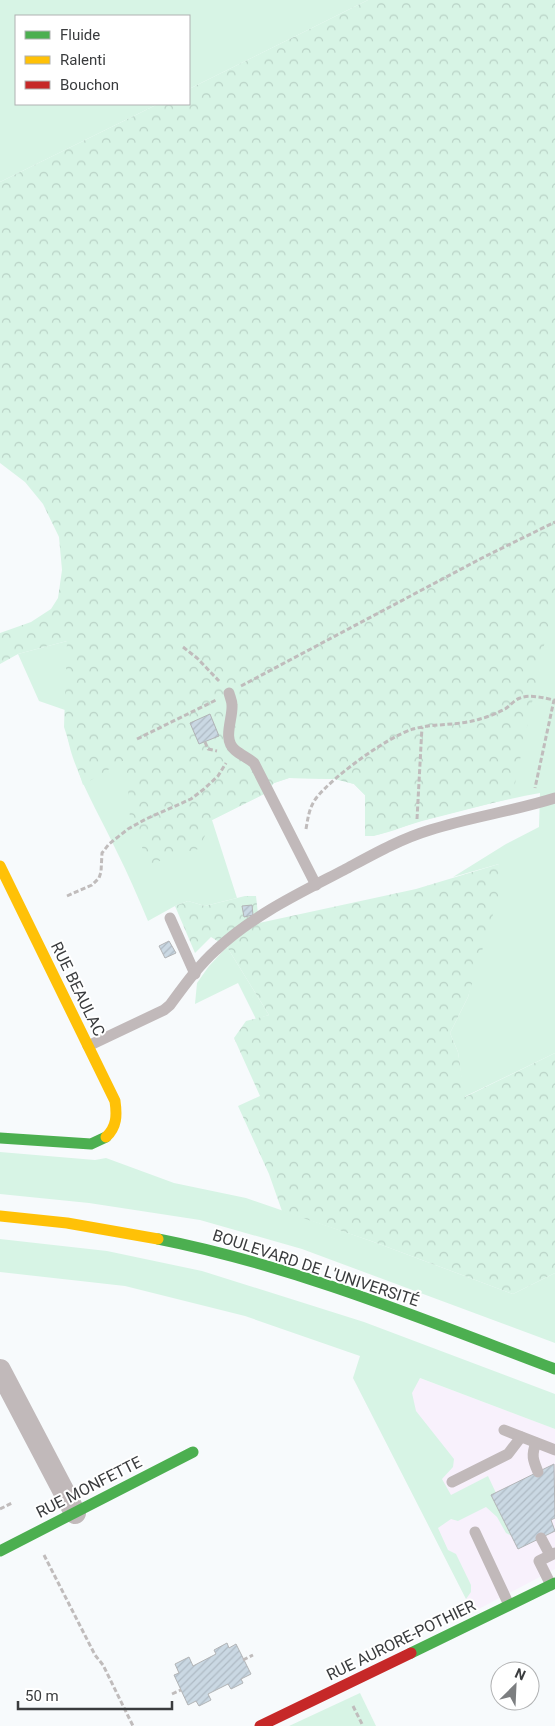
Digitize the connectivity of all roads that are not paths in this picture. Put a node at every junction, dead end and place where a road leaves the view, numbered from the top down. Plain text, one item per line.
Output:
1 (229, 693) road end
2 (555, 798) edge
3 (0, 866) edge
4 (316, 885) junction
5 (170, 918) dead end
6 (195, 974) junction
7 (88, 1046) junction
8 (0, 1138) edge
9 (0, 1216) edge
10 (555, 1369) edge
11 (0, 1370) edge
12 (504, 1430) dead end
13 (521, 1437) junction
14 (536, 1443) junction
15 (555, 1450) edge
16 (193, 1452) dead end
17 (538, 1472) dead end
18 (452, 1482) dead end
19 (75, 1513) junction
20 (475, 1532) dead end
21 (541, 1538) dead end
22 (0, 1551) edge
23 (552, 1554) edge
24 (553, 1584) edge
25 (510, 1605) junction
26 (260, 1726) edge

1 - 4 lane
2 - 4 lane
3 - 7 street, RUE BEAULAC
4 - 6 lane
5 - 6 lane
6 - 7 lane
7 - 8 street, RUE BEAULAC
9 - 10 street, BOULEVARD DE L'UNIVERSITÉ
11 - 19 street
12 - 13 lane
13 - 14 lane
13 - 18 lane
14 - 15 lane
14 - 17 lane
16 - 19 street, RUE MONFETTE
19 - 22 street, RUE MONFETTE
20 - 25 lane
21 - 23 lane
23 - 24 lane
24 - 25 street, RUE AURORE-POTHIER
25 - 26 street, RUE AURORE-POTHIER

